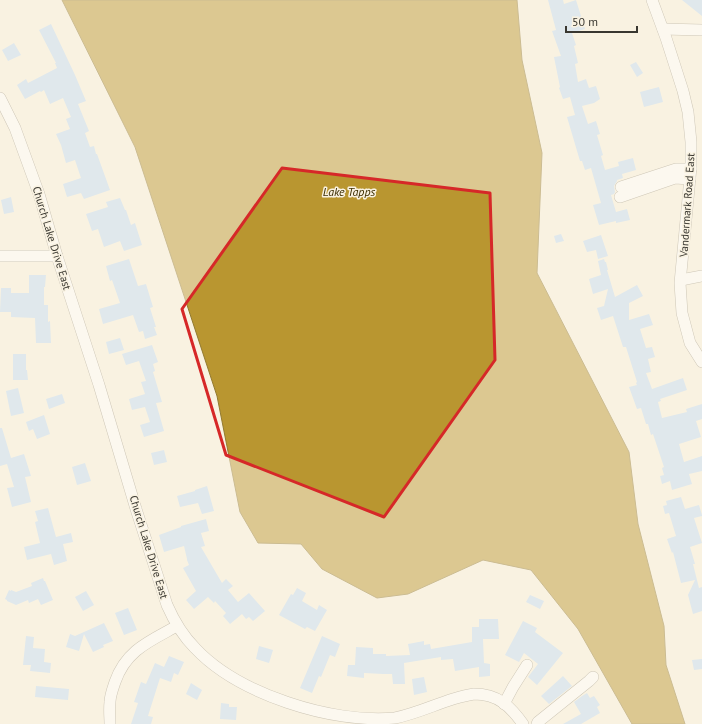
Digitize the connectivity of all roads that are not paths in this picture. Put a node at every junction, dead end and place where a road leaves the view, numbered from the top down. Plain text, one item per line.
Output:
1 (652, 0) edge
2 (663, 29) junction
3 (702, 30) edge
4 (0, 98) edge
5 (690, 174) junction
6 (620, 192) dead end
7 (0, 256) edge
8 (57, 256) junction
9 (702, 276) edge
10 (681, 280) junction
11 (702, 362) edge
12 (177, 626) junction
13 (527, 665) dead end
14 (593, 677) dead end
15 (504, 704) junction
16 (329, 720) edge
17 (110, 724) edge
18 (523, 724) edge
19 (537, 724) edge

1 - 2 street, Vandermark Road East
2 - 3 street
2 - 5 street, Vandermark Road East
4 - 8 street, Church Lake Drive East
5 - 6 street
5 - 10 street, Vandermark Road East
7 - 8 street
8 - 12 street, Church Lake Drive East
9 - 10 street
10 - 11 street, Vandermark Road East
12 - 16 street, Church Lake Drive East
12 - 17 street
13 - 15 street
14 - 19 street
15 - 16 street, Church Lake Drive East
15 - 18 street, Church Lake Drive East

